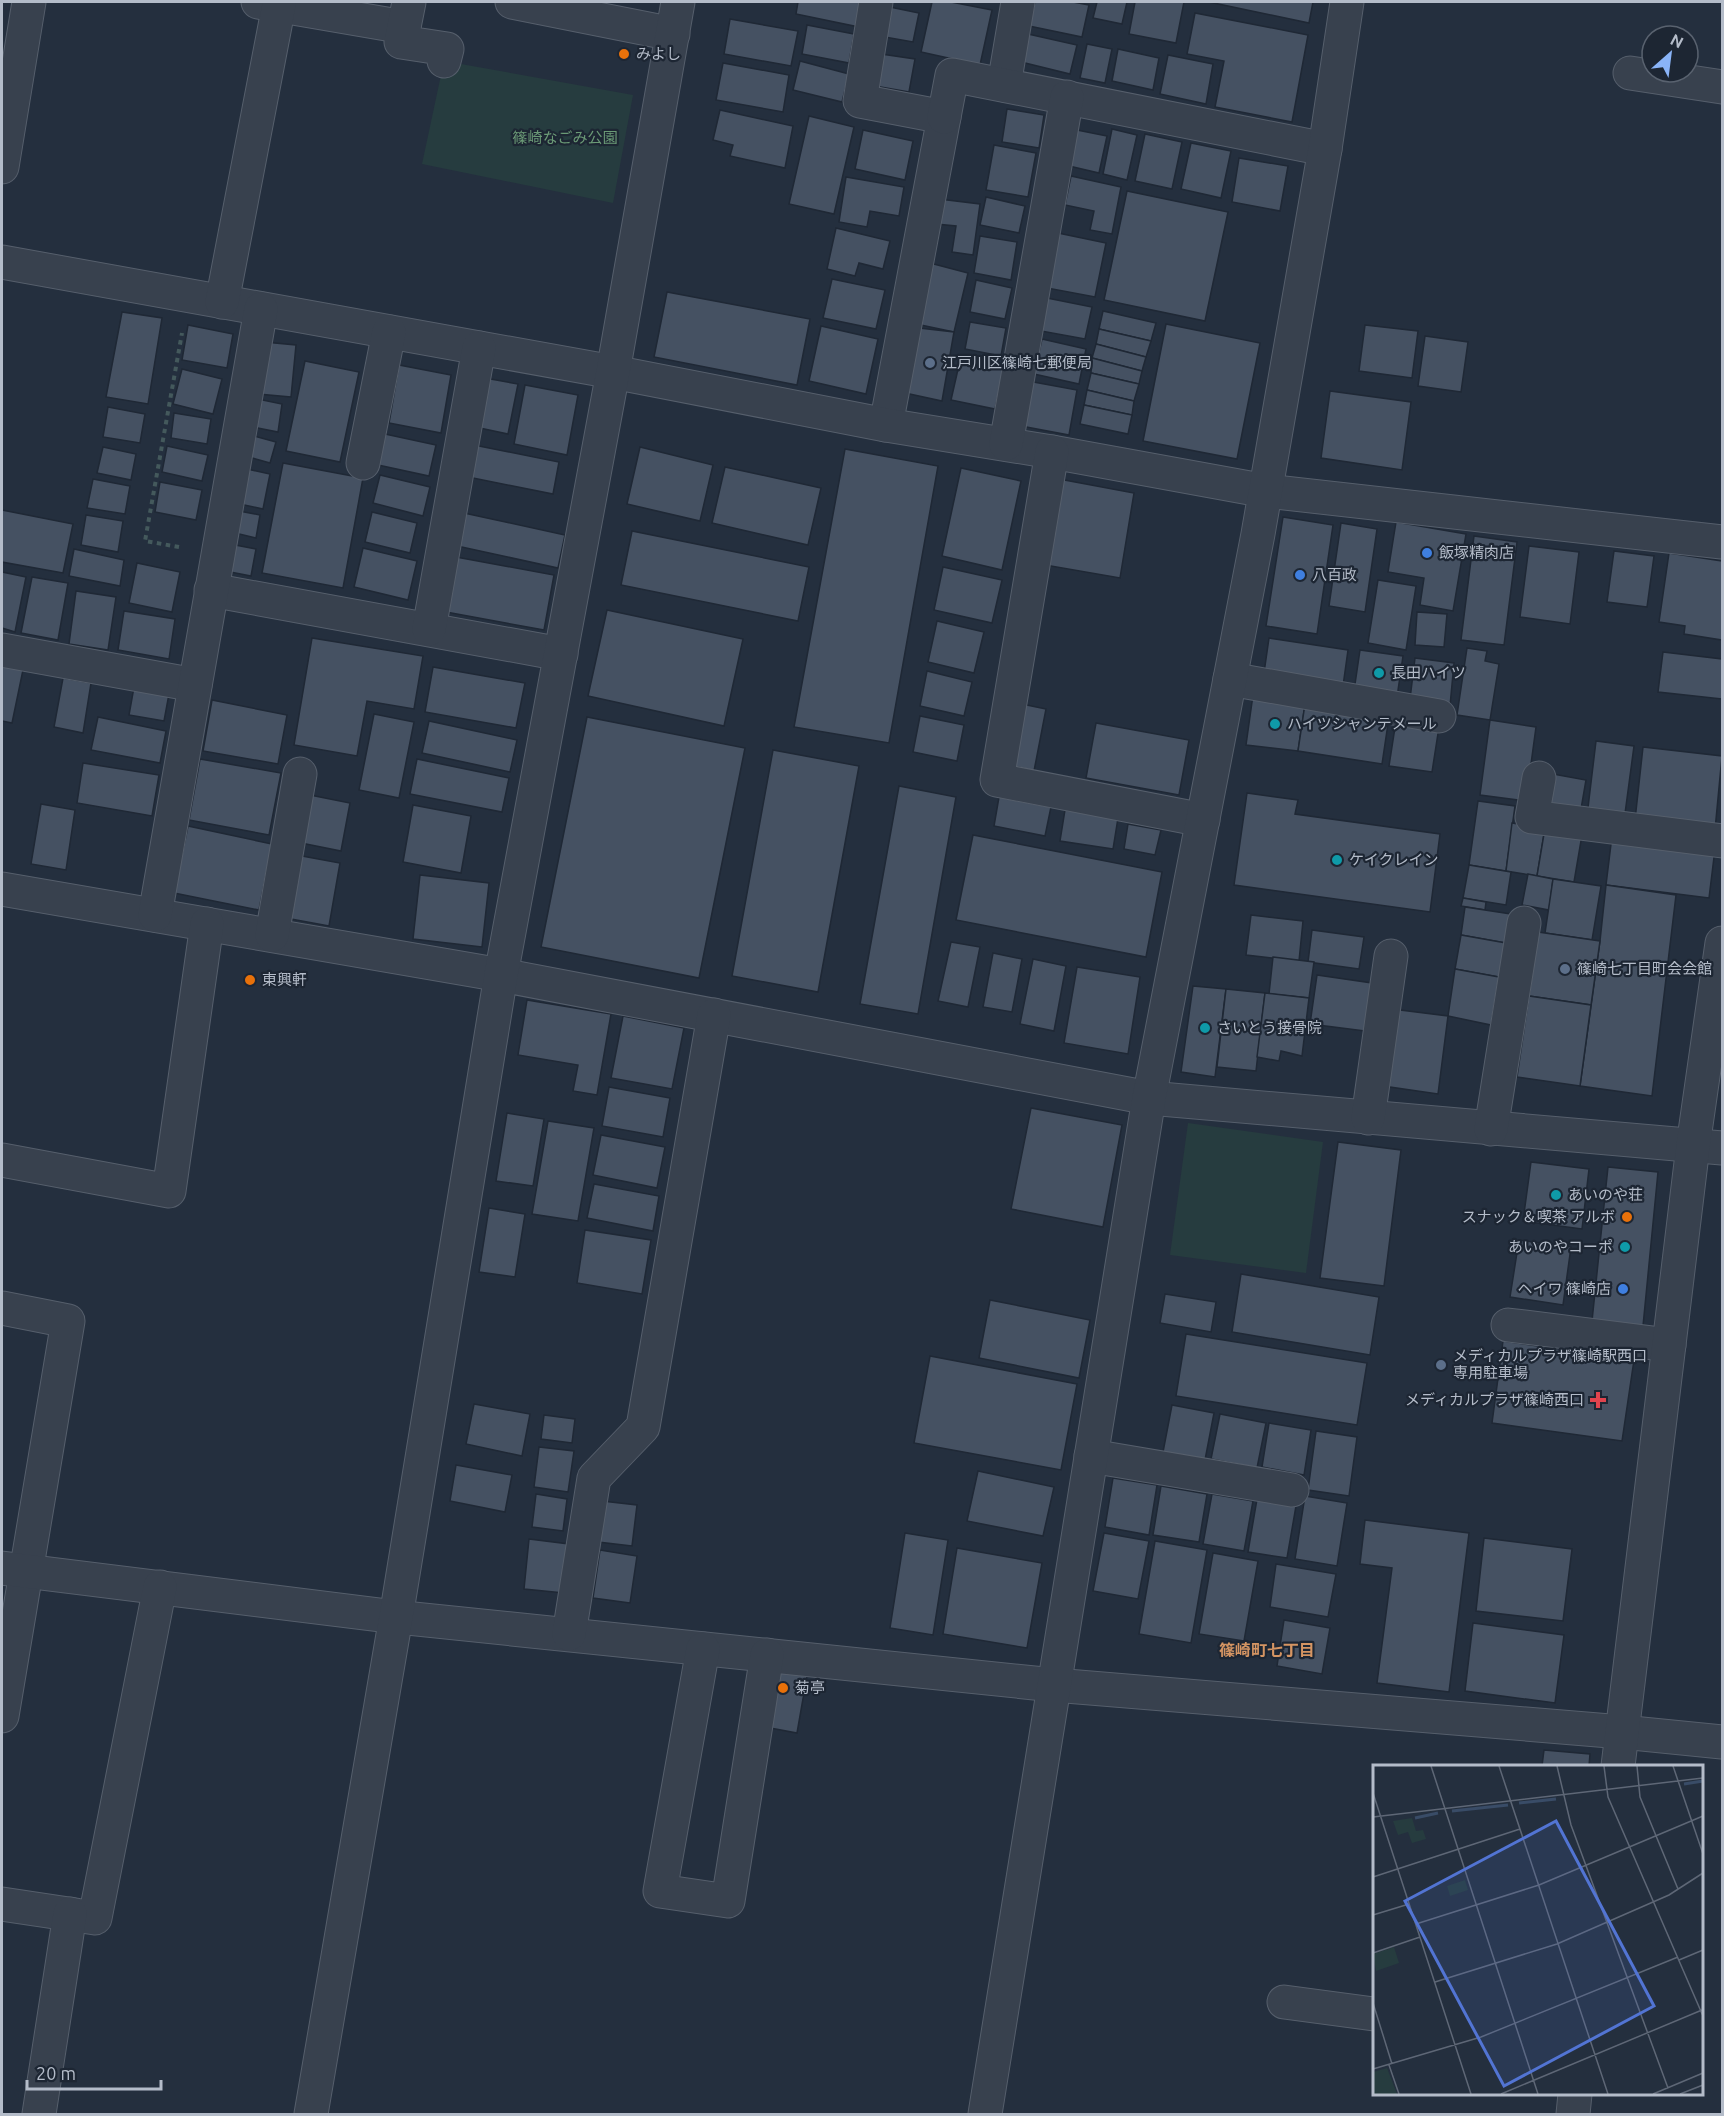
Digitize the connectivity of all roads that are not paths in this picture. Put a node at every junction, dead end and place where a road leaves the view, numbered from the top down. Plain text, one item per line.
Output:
1 (29, 2) edge
2 (512, 2) edge
3 (678, 2) edge
4 (876, 2) edge
5 (1018, 2) edge
6 (1347, 2) edge
7 (288, 5) edge
8 (406, 14) edge
9 (673, 33) junction
10 (11, 40) edge
11 (444, 61) dead end
12 (1630, 73) dead end
13 (1004, 85) junction
14 (1722, 87) edge
15 (1067, 98) junction
16 (944, 117) junction
17 (1325, 148) junction
18 (2, 167) edge
19 (2, 262) edge
20 (222, 302) junction
21 (261, 309) junction
22 (389, 332) junction
23 (479, 348) junction
24 (613, 372) junction
25 (886, 425) junction
26 (1006, 444) junction
27 (1052, 452) junction
28 (363, 463) dead end
29 (1266, 491) junction
30 (1722, 542) edge
31 (212, 590) junction
32 (429, 629) junction
33 (2, 650) edge
34 (561, 654) junction
35 (1230, 679) junction
36 (195, 685) junction
37 (1439, 716) dead end
38 (300, 774) dead end
39 (1539, 778) dead end
40 (1203, 820) junction
41 (1722, 841) edge
42 (2, 889) edge
43 (155, 915) junction
44 (1524, 923) dead end
45 (207, 924) junction
46 (272, 935) junction
47 (1722, 943) edge
48 (1391, 956) dead end
49 (501, 975) junction
50 (714, 1016) junction
51 (1149, 1098) junction
52 (1368, 1118) junction
53 (1491, 1129) junction
54 (1708, 1147) edge
55 (2, 1160) edge
56 (2, 1308) edge
57 (1508, 1325) dead end
58 (1669, 1345) junction
59 (1091, 1456) junction
60 (1292, 1490) dead end
61 (14, 1570) edge
62 (160, 1587) junction
63 (396, 1617) junction
64 (569, 1634) junction
65 (703, 1649) junction
66 (768, 1655) junction
67 (1054, 1685) junction
68 (2, 1716) edge
69 (1622, 1732) junction
70 (1722, 1742) edge
71 (1618, 1765) edge
72 (2, 1904) edge
73 (70, 1914) junction
74 (1284, 2002) dead end
75 (1373, 2014) edge
76 (1575, 2095) edge
77 (39, 2115) edge
78 (311, 2115) edge
79 (985, 2115) edge
80 (1573, 2115) edge

1 - 10 street
2 - 9 street
3 - 9 street
4 - 16 street
5 - 13 street
6 - 17 street
7 - 8 street
7 - 20 street
8 - 11 street
9 - 24 street
10 - 18 street
12 - 14 street
13 - 15 street
13 - 16 street
15 - 17 street
15 - 26 street
16 - 25 street
17 - 29 street
19 - 20 street
20 - 21 street
21 - 22 street
21 - 31 street
22 - 23 street
22 - 28 street
23 - 24 street
23 - 32 street
24 - 25 street
24 - 34 street
25 - 26 street
26 - 27 street
27 - 29 street
27 - 40 street
29 - 30 street
29 - 35 street
31 - 32 street
31 - 36 street
32 - 34 street
33 - 36 street
34 - 49 street
35 - 37 street
35 - 40 street
36 - 43 street
38 - 46 street
39 - 41 street
40 - 51 street
42 - 43 street
43 - 45 street
44 - 53 street
45 - 46 street
45 - 55 street
46 - 49 street
47 - 54 street
48 - 52 street
49 - 50 street
49 - 63 street
50 - 51 street
50 - 64 street
51 - 52 street
51 - 59 street
52 - 53 street
53 - 54 street
54 - 58 street
56 - 61 street
57 - 58 street
58 - 69 street
59 - 60 street
59 - 67 street
61 - 62 street
61 - 68 street
62 - 63 street
62 - 73 street
63 - 64 street
63 - 78 street
64 - 65 street
65 - 66 street
65 - 66 street
66 - 67 street
67 - 69 street
67 - 79 street
69 - 70 street
69 - 71 street
72 - 73 street
73 - 77 street
74 - 75 street
76 - 80 street

